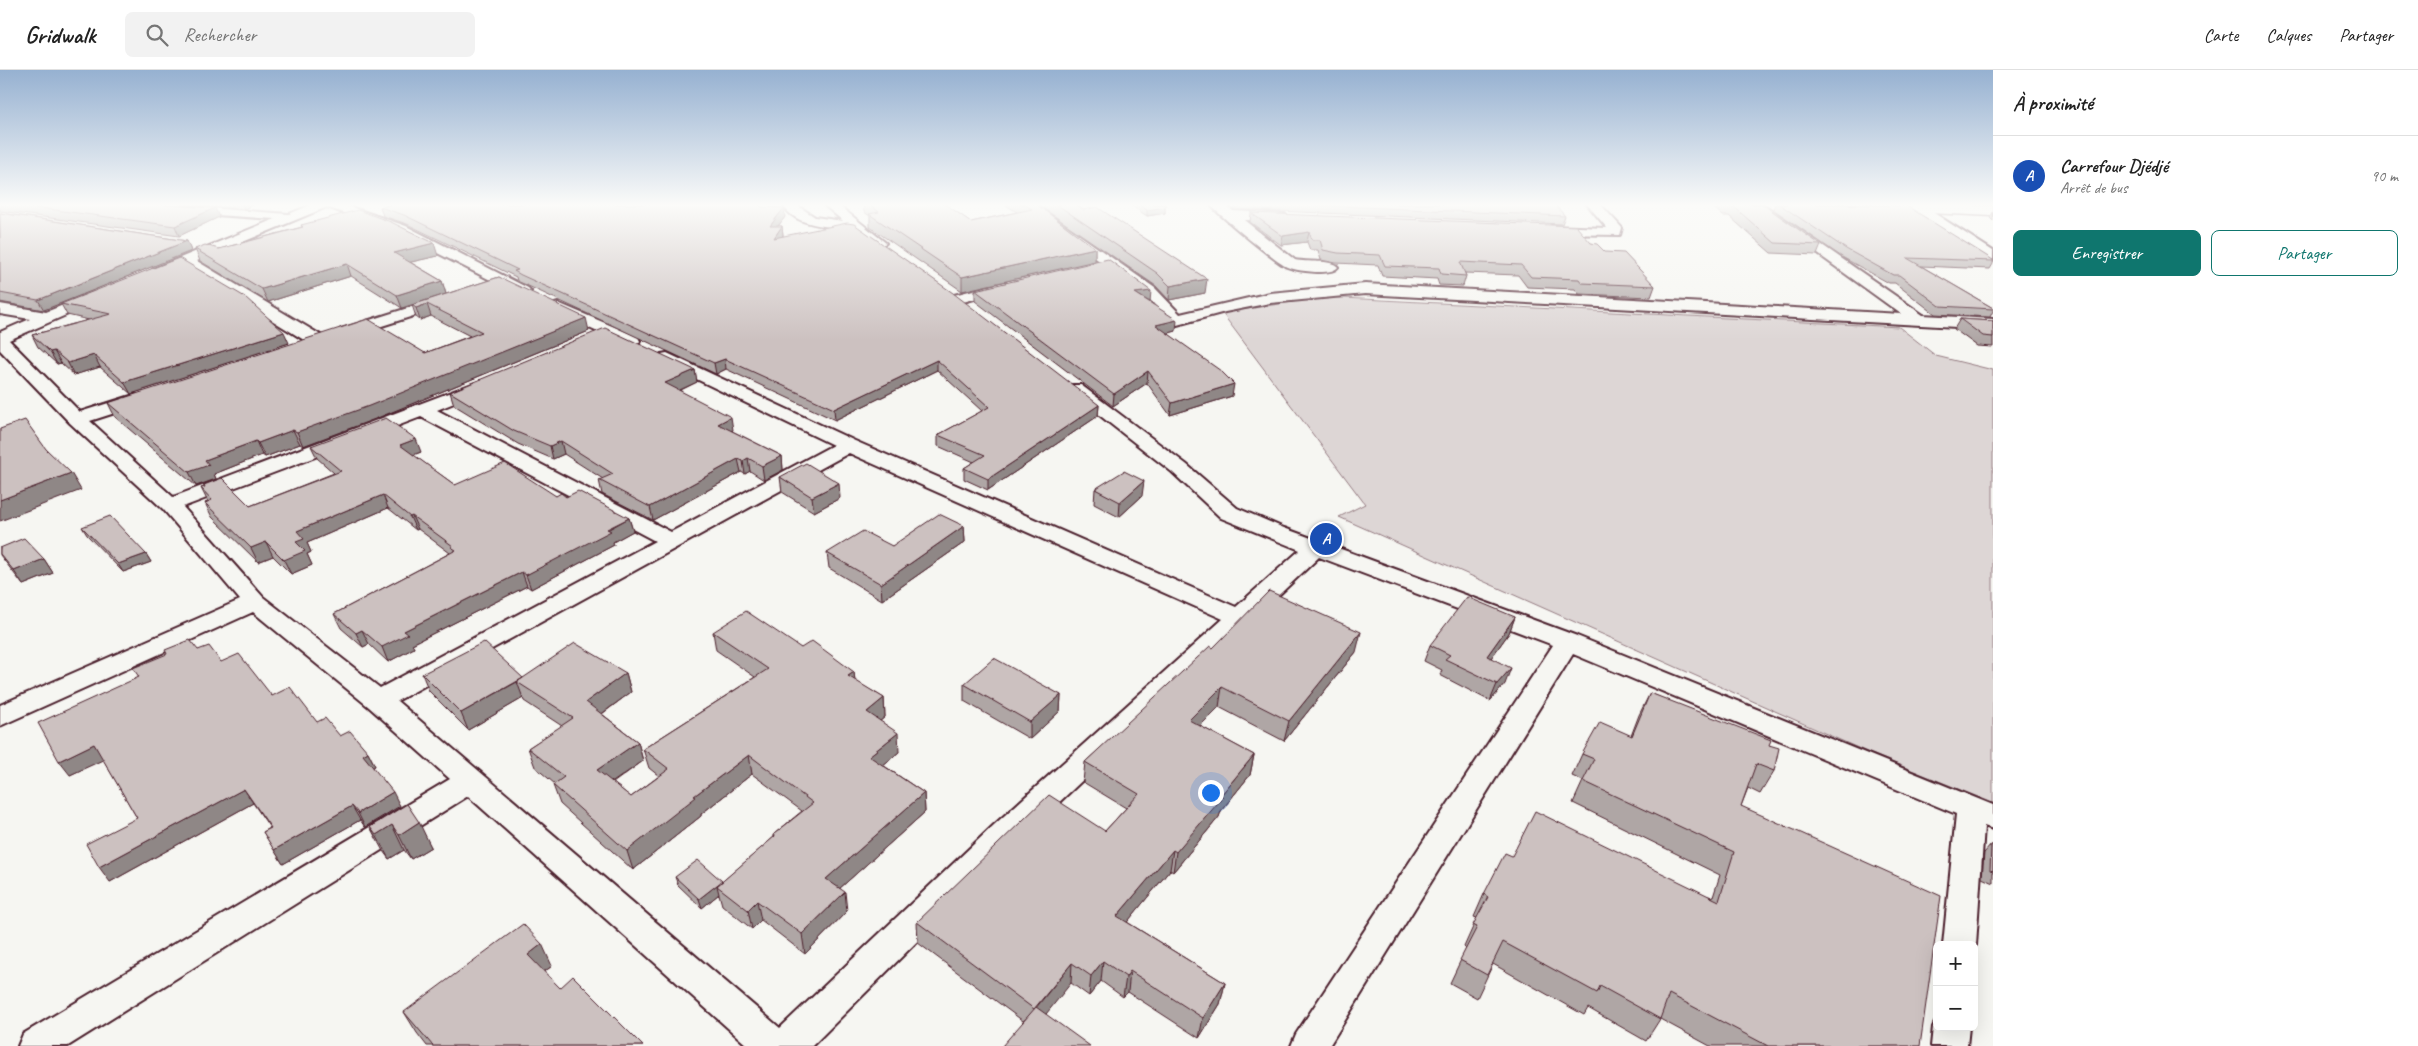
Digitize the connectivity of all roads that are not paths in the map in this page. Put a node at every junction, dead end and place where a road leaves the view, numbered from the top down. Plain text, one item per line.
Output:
1 (210, 250) edge
2 (441, 250) edge
3 (889, 250) edge
4 (1093, 250) edge
5 (1273, 250) edge
6 (1820, 250) edge
7 (894, 253) edge
8 (186, 261) junction
9 (1112, 263) junction
10 (1094, 267) edge
11 (1331, 267) dead end
12 (142, 279) edge
13 (505, 282) junction
14 (1020, 284) edge
15 (486, 288) edge
16 (107, 293) edge
17 (458, 297) edge
18 (0, 309) edge
19 (982, 316) edge
20 (45, 318) junction
21 (1921, 321) junction
22 (1993, 324) edge
23 (610, 331) junction
24 (0, 339) edge
25 (318, 341) junction
26 (583, 342) edge
27 (299, 347) edge
28 (1059, 377) edge
29 (493, 380) edge
30 (151, 395) edge
31 (422, 410) junction
32 (77, 419) junction
33 (848, 445) junction
34 (170, 505) junction
35 (672, 541) junction
36 (1315, 548) junction
37 (256, 602) junction
38 (1238, 617) junction
39 (1568, 642) junction
40 (378, 700) junction
41 (0, 716) edge
42 (471, 780) junction
43 (1982, 813) edge
44 (1960, 941) edge
45 (1951, 1031) edge
46 (1316, 1043) edge
47 (36, 1046) edge
48 (774, 1046) edge
49 (787, 1046) edge
50 (1949, 1046) edge

1 - 8 street
2 - 13 street
3 - 7 street
4 - 9 street
5 - 11 street
6 - 21 street
8 - 12 street
8 - 25 street
9 - 10 street
9 - 21 street
13 - 15 street
13 - 23 street
14 - 19 street
16 - 20 street
17 - 25 street
18 - 20 street
20 - 24 street
21 - 22 street
23 - 26 street
23 - 33 street
24 - 32 street
25 - 27 street
28 - 36 street
29 - 31 street
30 - 32 street
31 - 34 street
31 - 35 street
32 - 34 street
33 - 35 street
33 - 38 street
34 - 37 street
35 - 40 street
36 - 38 street
36 - 39 street
37 - 40 street
37 - 41 street
38 - 49 street
39 - 43 street
39 - 46 street
40 - 42 street
42 - 47 street
42 - 48 street
43 - 44 street
45 - 50 street

